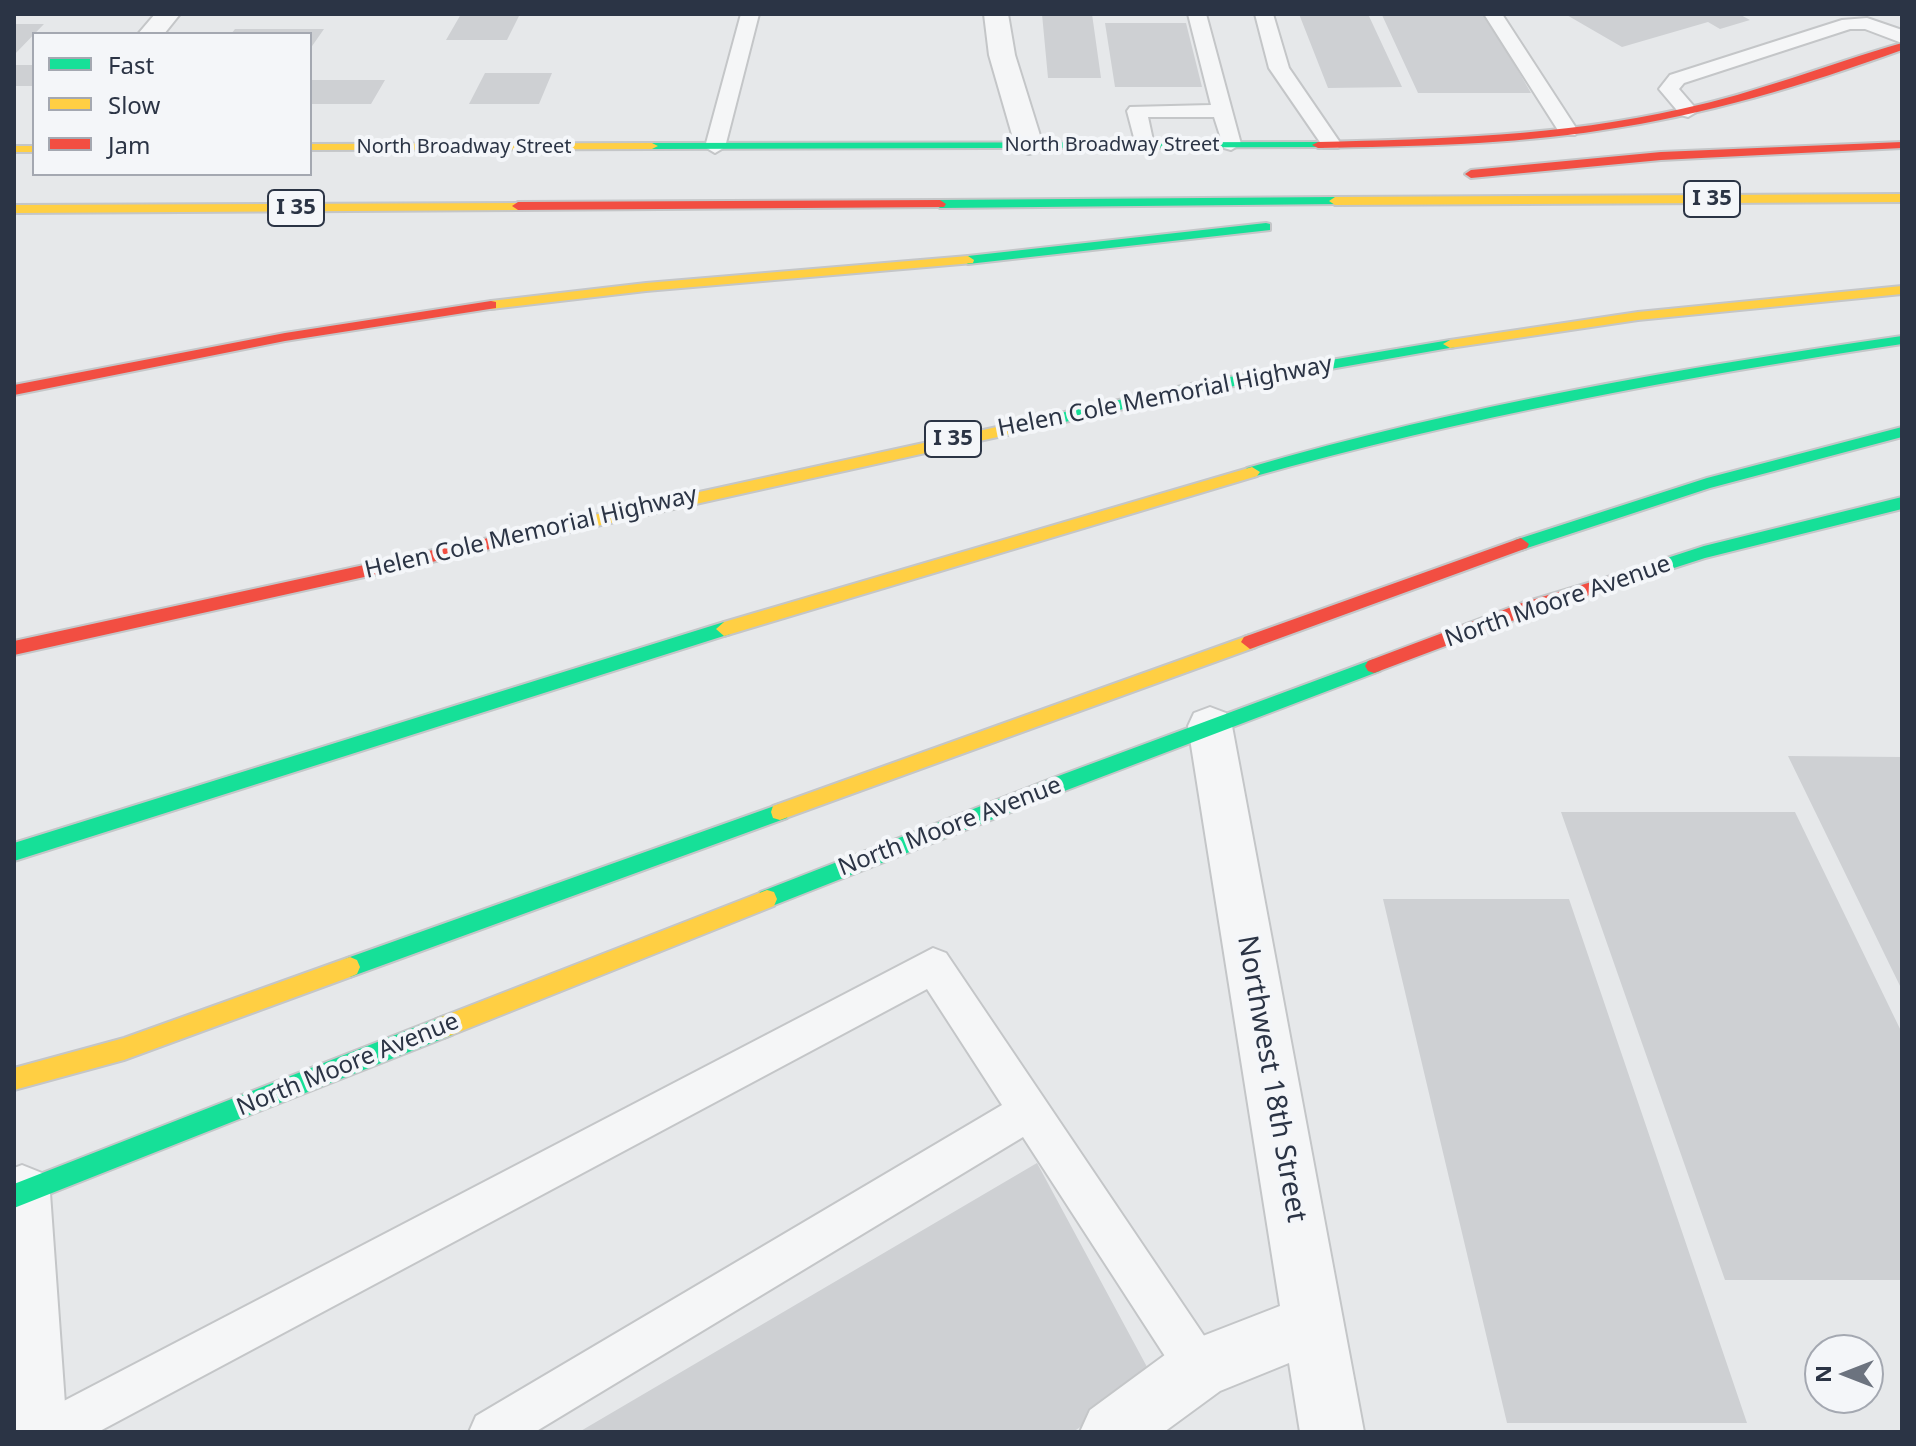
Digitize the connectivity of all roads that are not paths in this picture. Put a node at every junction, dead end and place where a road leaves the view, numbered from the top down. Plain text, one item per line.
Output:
1 (168, 14) edge
2 (750, 14) edge
3 (996, 14) edge
4 (1197, 14) edge
5 (1264, 14) edge
6 (1493, 14) edge
7 (153, 32) edge
8 (1902, 37) edge
9 (1902, 46) edge
10 (1878, 55) junction
11 (1902, 60) edge
12 (1222, 111) junction
13 (1688, 111) junction
14 (1568, 131) junction
15 (1231, 144) junction
16 (1331, 144) junction
17 (1029, 145) junction
18 (1144, 145) junction
19 (1902, 145) edge
20 (312, 147) edge
21 (715, 147) junction
22 (1458, 175) dead end
23 (1380, 183) dead end
24 (1902, 198) edge
25 (1523, 199) junction
26 (1162, 203) junction
27 (14, 209) edge
28 (1336, 219) dead end
29 (1289, 224) dead end
30 (1902, 290) edge
31 (1902, 340) edge
32 (14, 390) edge
33 (1902, 432) edge
34 (1902, 503) edge
35 (14, 648) edge
36 (1210, 726) junction
37 (14, 852) edge
38 (14, 1079) edge
39 (1029, 1111) junction
40 (18, 1194) edge
41 (1312, 1324) junction
42 (1199, 1368) junction
43 (35, 1432) edge
44 (51, 1432) edge
45 (492, 1432) edge
46 (1112, 1432) edge
47 (1332, 1432) edge

1 - 7 street
2 - 21 lane
3 - 17 street
4 - 12 lane
5 - 16 lane
6 - 14 lane
8 - 13 lane
9 - 10 main road, North Broadway Street
10 - 11 main road
10 - 13 main road, North Broadway Street
12 - 15 lane
12 - 18 lane
13 - 14 main road, North Broadway Street
14 - 16 main road, North Broadway Street
15 - 16 main road, North Broadway Street
15 - 18 main road, North Broadway Street
17 - 18 main road, North Broadway Street
17 - 21 main road, North Broadway Street
19 - 22 main road
20 - 21 main road, North Broadway Street
23 - 26 main road
24 - 25 main road, I 35
25 - 26 main road, I 35
25 - 28 main road
26 - 27 main road, I 35
29 - 32 main road
30 - 35 main road, Helen Cole Memorial Highway / I 35
31 - 37 main road
33 - 38 main road
34 - 36 main road, North Moore Avenue
36 - 40 main road, North Moore Avenue
36 - 41 street, Northwest 18th Street
39 - 42 lane
39 - 44 lane
39 - 45 lane
40 - 43 street
41 - 42 street
41 - 47 street, Northwest 18th Street
42 - 46 street

